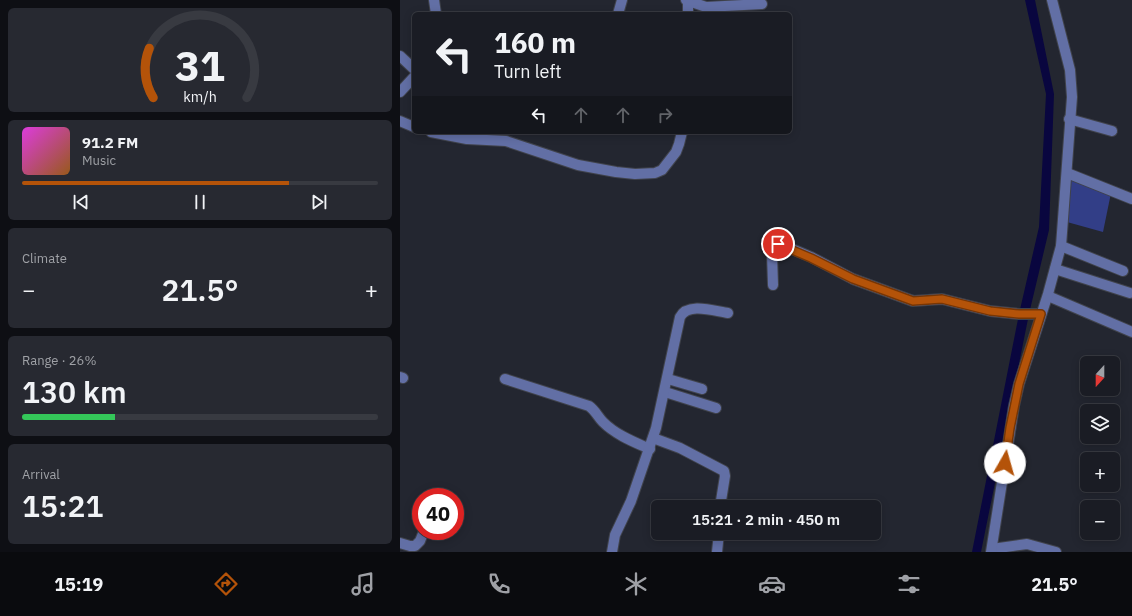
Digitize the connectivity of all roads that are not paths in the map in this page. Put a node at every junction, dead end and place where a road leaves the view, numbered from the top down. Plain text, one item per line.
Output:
1 (434, 0) edge
2 (622, 0) edge
3 (1052, 0) edge
4 (687, 1) edge
5 (712, 3) edge
6 (762, 4) dead end
7 (436, 12) edge
8 (619, 12) edge
9 (688, 12) edge
10 (400, 56) edge
11 (412, 67) edge
12 (407, 79) edge
13 (400, 92) edge
14 (1069, 119) junction
15 (400, 121) edge
16 (412, 125) edge
17 (1112, 131) dead end
18 (441, 134) edge
19 (682, 134) edge
20 (507, 137) edge
21 (1067, 173) junction
22 (1132, 199) edge
23 (1061, 246) junction
24 (1055, 269) junction
25 (1123, 271) dead end
26 (773, 285) dead end
27 (1130, 293) dead end
28 (1048, 296) junction
29 (728, 313) dead end
30 (1041, 314) junction
31 (1132, 332) edge
32 (505, 379) dead end
33 (668, 379) junction
34 (702, 389) dead end
35 (665, 392) junction
36 (716, 408) dead end
37 (653, 438) junction
38 (650, 449) junction
39 (721, 500) edge
40 (420, 540) edge
41 (718, 540) edge
42 (400, 543) edge
43 (991, 551) edge
44 (612, 552) edge
45 (717, 552) edge
46 (1056, 552) edge

1 - 7 street
2 - 8 street
3 - 14 street
4 - 5 street
4 - 9 street
5 - 6 street
10 - 11 street
12 - 13 street
14 - 17 street
14 - 21 street
15 - 16 street
18 - 20 street
19 - 20 street
21 - 22 street
21 - 23 street
23 - 24 street
23 - 25 street
24 - 27 street
24 - 28 street
26 - 30 street
28 - 30 street
28 - 31 street
29 - 33 street
30 - 43 street
32 - 38 street
33 - 34 street
33 - 35 street
35 - 36 street
35 - 37 street
37 - 38 street
37 - 39 street
38 - 44 street
40 - 42 street
41 - 45 street
43 - 46 street

